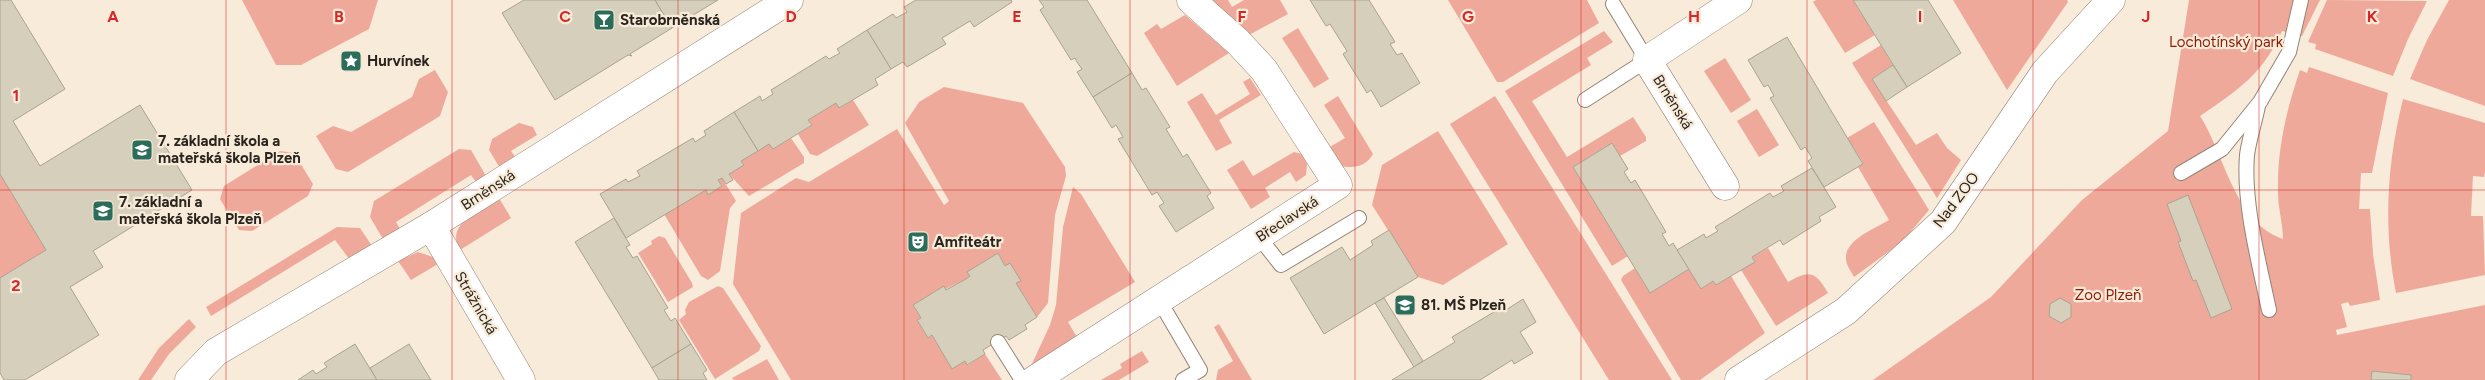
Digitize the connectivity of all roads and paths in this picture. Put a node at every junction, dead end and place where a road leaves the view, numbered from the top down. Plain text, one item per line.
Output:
1 (789, 0) edge
2 (1190, 0) edge
3 (1738, 0) edge
4 (2111, 0) edge
5 (2300, 0) edge
6 (1613, 4) dead end
7 (1648, 60) junction
8 (1585, 100) dead end
9 (2260, 102) junction
10 (2182, 174) dead end
11 (1725, 186) dead end
12 (1359, 218) dead end
13 (431, 226) junction
14 (1259, 237) junction
15 (1159, 300) junction
16 (2269, 310) dead end
17 (998, 342) dead end
18 (189, 380) edge
19 (521, 380) edge
20 (1022, 380) edge
21 (1034, 380) edge
22 (1183, 380) edge
23 (1739, 380) edge

1 - 13 street, Brněnská
2 - 14 street, Břeclavská
3 - 7 street, Brněnská
4 - 23 street, Nad ZOO
5 - 9 lane
6 - 7 lane
7 - 8 lane
7 - 11 street, Brněnská
9 - 10 lane
9 - 16 lane
12 - 14 lane
13 - 18 street, Brněnská
13 - 19 street, Strážnická
14 - 15 street, Břeclavská
15 - 21 street, Břeclavská
15 - 22 lane
17 - 20 lane

